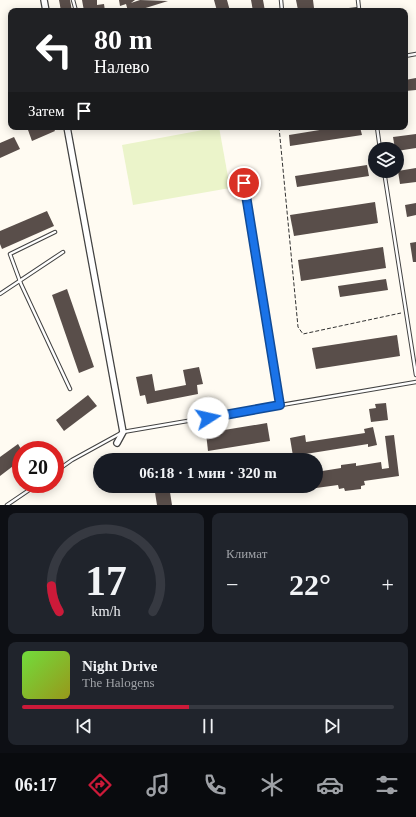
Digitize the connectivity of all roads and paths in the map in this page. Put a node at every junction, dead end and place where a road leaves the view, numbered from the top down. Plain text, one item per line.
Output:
1 (68, 130) edge
2 (279, 130) edge
3 (377, 130) edge
4 (379, 142) edge
5 (385, 178) edge
6 (244, 183) dead end
7 (55, 232) dead end
8 (63, 252) dead end
9 (20, 281) junction
10 (0, 294) edge
11 (406, 312) junction
12 (416, 375) edge
13 (416, 382) edge
14 (70, 389) dead end
15 (280, 405) junction
16 (123, 432) junction
17 (117, 443) dead end
18 (64, 466) edge
19 (25, 493) edge
20 (8, 505) edge

1 - 16 street
2 - 11 path
3 - 4 lane
5 - 11 lane
6 - 15 lane
7 - 9 lane
8 - 9 lane
9 - 10 lane
9 - 14 lane
11 - 12 lane
13 - 15 lane
15 - 16 lane
16 - 17 street
16 - 18 lane
19 - 20 lane

